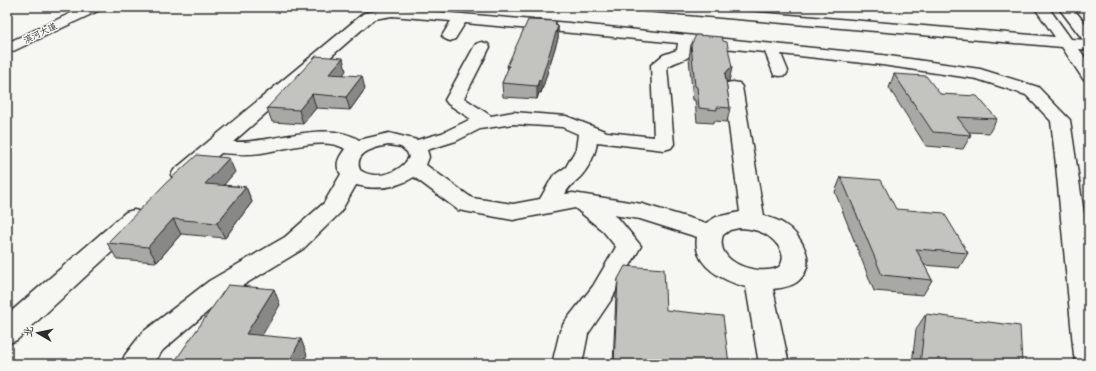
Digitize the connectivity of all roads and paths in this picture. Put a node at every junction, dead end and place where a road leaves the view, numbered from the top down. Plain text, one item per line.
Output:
1 (69, 7) edge
2 (95, 7) edge
3 (645, 7) edge
4 (792, 7) edge
5 (1041, 7) edge
6 (1065, 7) edge
7 (461, 17) junction
8 (1057, 29) junction
9 (7, 36) edge
10 (450, 36) dead end
11 (1088, 36) edge
12 (686, 39) junction
13 (1066, 43) junction
14 (482, 47) dead end
15 (771, 48) junction
16 (7, 50) edge
17 (780, 72) dead end
18 (1089, 76) edge
19 (733, 87) dead end
20 (488, 122) junction
21 (588, 131) junction
22 (215, 146) junction
23 (358, 149) junction
24 (415, 157) junction
25 (351, 175) junction
26 (170, 186) edge
27 (580, 201) junction
28 (549, 204) junction
29 (147, 207) edge
30 (753, 221) junction
31 (711, 233) junction
32 (758, 280) junction
33 (7, 332) edge
34 (1089, 356) edge
35 (136, 364) edge
36 (567, 364) edge
37 (774, 364) edge

1 - 9 street, 滨河大道
2 - 16 street, 滨河大道
3 - 13 street
4 - 8 street
5 - 8 street
6 - 11 street
7 - 10 street
7 - 12 street
7 - 22 street
8 - 11 street
8 - 13 street
11 - 13 street
12 - 15 street
12 - 21 street
13 - 18 street
14 - 20 street
15 - 17 street
15 - 34 street
19 - 30 street
20 - 21 street
20 - 24 street
21 - 28 street
22 - 23 street
22 - 26 street
23 - 24 street
23 - 25 street
24 - 25 street
24 - 28 street
25 - 35 street
27 - 28 street
27 - 31 street
27 - 36 street
29 - 33 street
30 - 31 street
30 - 32 street
31 - 32 street
32 - 37 street

